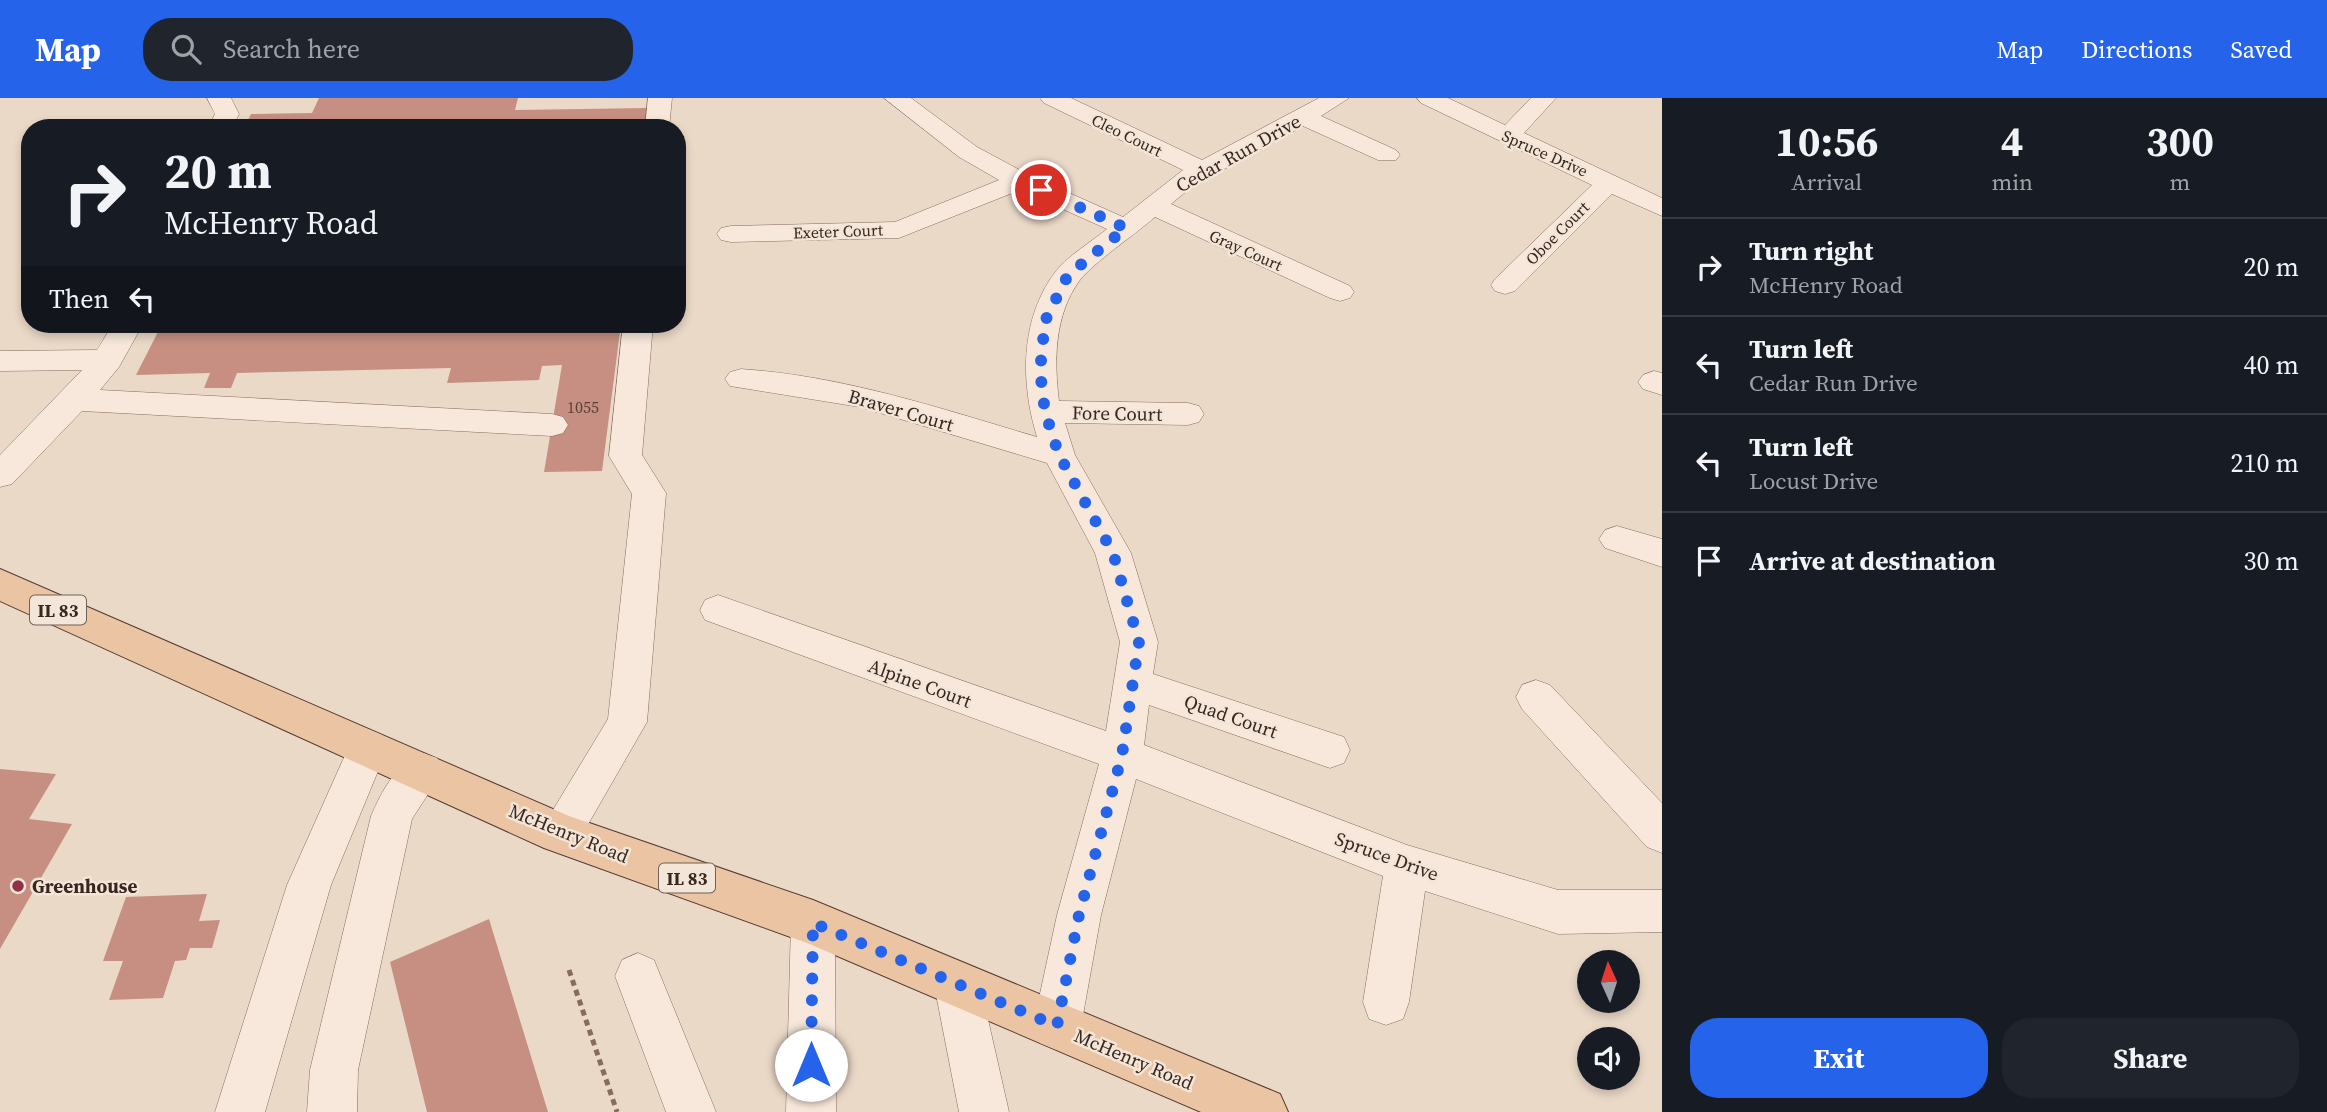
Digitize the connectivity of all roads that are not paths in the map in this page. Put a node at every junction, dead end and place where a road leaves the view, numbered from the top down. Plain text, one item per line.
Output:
1 (219, 98) edge
2 (660, 98) edge
3 (896, 98) edge
4 (1052, 98) edge
5 (1338, 98) edge
6 (1429, 98) edge
7 (1544, 98) edge
8 (1302, 117) junction
9 (224, 119) edge
10 (658, 119) edge
11 (1507, 136) junction
12 (1387, 155) dead end
13 (1203, 170) junction
14 (1020, 181) junction
15 (1610, 182) junction
16 (1153, 206) junction
17 (1662, 208) edge
18 (1126, 228) junction
19 (731, 234) dead end
20 (1505, 285) dead end
21 (1340, 292) dead end
22 (123, 333) edge
23 (637, 333) edge
24 (108, 360) junction
25 (0, 361) edge
26 (741, 379) dead end
27 (76, 400) junction
28 (1045, 412) junction
29 (1188, 414) dead end
30 (552, 425) dead end
31 (1059, 455) junction
32 (0, 475) edge
33 (1617, 539) dead end
34 (1662, 553) edge
35 (0, 584) edge
36 (718, 610) dead end
37 (1133, 683) junction
38 (1536, 697) dead end
39 (369, 747) junction
40 (1330, 750) dead end
41 (1122, 755) junction
42 (423, 771) junction
43 (560, 833) junction
44 (1662, 833) edge
45 (1407, 865) junction
46 (1662, 911) edge
47 (813, 923) junction
48 (638, 976) dead end
49 (957, 984) junction
50 (1386, 1002) dead end
51 (1057, 1026) junction
52 (240, 1112) edge
53 (332, 1112) edge
54 (691, 1112) edge
55 (811, 1112) edge
56 (984, 1112) edge
57 (1262, 1112) edge

1 - 9 street
2 - 10 street
3 - 14 street
4 - 13 street, Cleo Court
5 - 8 street, Cedar Run Drive
6 - 11 street, Spruce Drive
7 - 11 street
8 - 12 street
8 - 13 street, Cedar Run Drive
11 - 15 street, Spruce Drive
13 - 16 street, Cedar Run Drive
14 - 18 street
14 - 19 street, Exeter Court
15 - 17 street, Spruce Drive
15 - 20 street, Oboe Court
16 - 18 street, Cedar Run Drive
16 - 21 street, Gray Court
18 - 28 street, Cedar Run Drive
22 - 24 street
23 - 43 street
24 - 25 street
24 - 27 street
26 - 31 street, Braver Court
27 - 30 street
27 - 32 street
28 - 29 street, Fore Court
28 - 31 street, Cedar Run Drive
31 - 37 street, Cedar Run Drive
33 - 34 street
35 - 39 main road, McHenry Road / IL 83
36 - 41 street, Alpine Court
37 - 40 street, Quad Court
37 - 41 street, Cedar Run Drive
38 - 44 street
39 - 42 main road, McHenry Road / IL 83
39 - 52 street
41 - 45 street, Spruce Drive
41 - 51 street, Cedar Run Drive
42 - 43 main road, McHenry Road / IL 83
42 - 53 street
43 - 47 main road, McHenry Road / IL 83
45 - 46 street, Spruce Drive
45 - 50 street
47 - 49 main road, McHenry Road / IL 83
47 - 55 street
48 - 54 street
49 - 51 main road, McHenry Road / IL 83
49 - 56 street
51 - 57 main road, McHenry Road / IL 83

